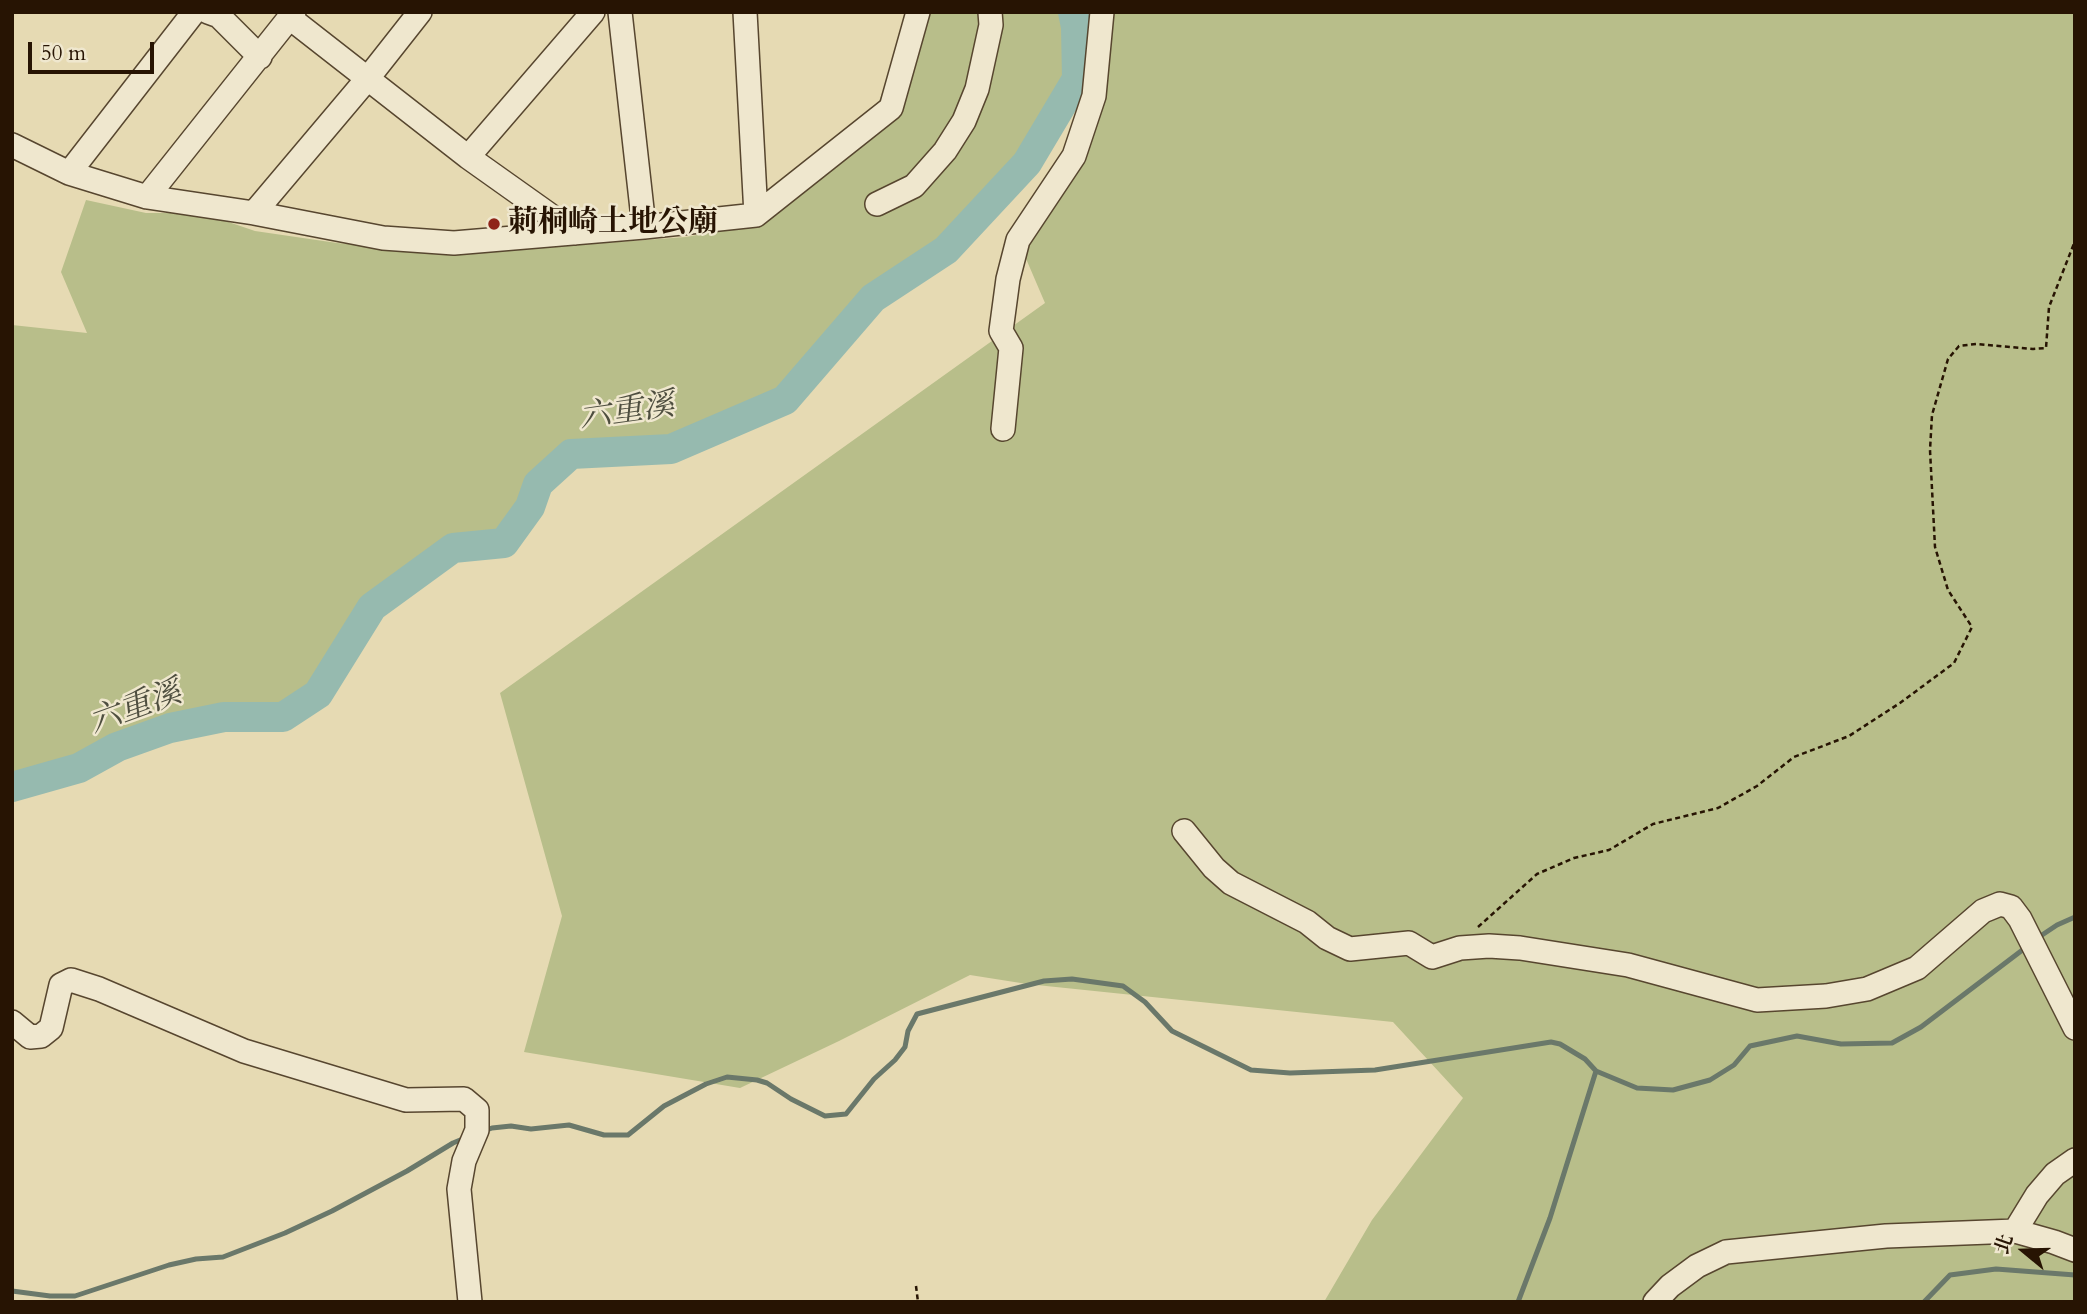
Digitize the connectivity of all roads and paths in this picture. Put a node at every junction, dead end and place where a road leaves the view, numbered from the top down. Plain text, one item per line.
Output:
1 (194, 12) edge
2 (208, 12) edge
3 (420, 12) edge
4 (593, 12) edge
5 (620, 12) edge
6 (745, 12) edge
7 (918, 12) edge
8 (990, 12) edge
9 (1102, 12) edge
10 (292, 15) edge
11 (260, 57) junction
12 (368, 78) junction
13 (12, 145) edge
14 (468, 157) junction
15 (69, 173) junction
16 (147, 197) junction
17 (877, 204) dead end
18 (254, 214) junction
19 (756, 215) junction
20 (644, 227) junction
21 (575, 233) junction
22 (2075, 241) edge
23 (1003, 429) dead end
24 (1184, 831) dead end
25 (1460, 948) junction
26 (12, 1022) edge
27 (2075, 1028) edge
28 (2075, 1160) edge
29 (2015, 1231) junction
30 (2075, 1250) edge
31 (916, 1286) dead end
32 (470, 1302) edge
33 (918, 1302) edge
34 (1655, 1302) edge

1 - 15 street
2 - 11 street
3 - 12 street
4 - 14 street
5 - 20 street
6 - 19 street
7 - 19 street
8 - 17 street
9 - 23 street
10 - 11 street
10 - 12 street
11 - 16 street
12 - 14 street
12 - 18 street
13 - 15 street
14 - 21 street
15 - 16 street
16 - 18 street
18 - 21 street
19 - 20 street
20 - 21 street
22 - 25 path
24 - 25 street
25 - 27 street
26 - 32 street
28 - 29 street
29 - 30 street
29 - 34 street
31 - 33 path

